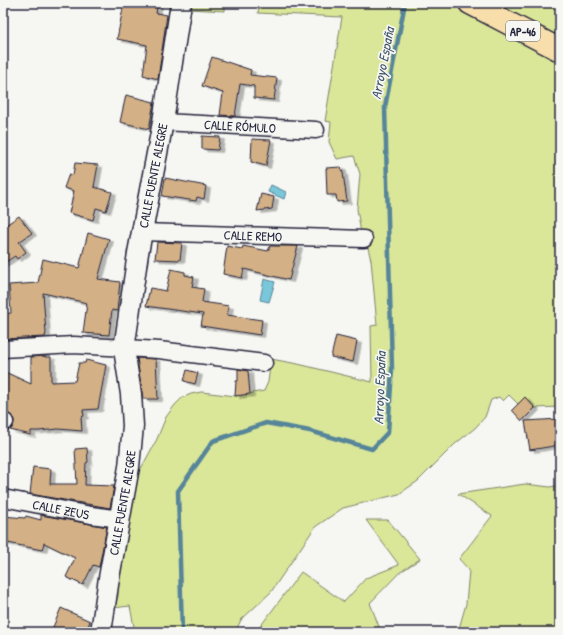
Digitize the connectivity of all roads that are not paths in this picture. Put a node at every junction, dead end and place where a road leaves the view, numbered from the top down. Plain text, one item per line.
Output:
1 (181, 3) edge
2 (478, 7) edge
3 (560, 50) edge
4 (164, 122) junction
5 (316, 130) dead end
6 (142, 232) junction
7 (364, 239) dead end
8 (3, 349) edge
9 (124, 349) junction
10 (264, 363) dead end
11 (3, 498) edge
12 (120, 519) junction
13 (101, 632) edge

1 - 4 street, CALLE FUENTE ALEGRE
2 - 3 highway, AP-46
4 - 5 street, CALLE RÓMULO
4 - 6 street, CALLE FUENTE ALEGRE
6 - 7 street, CALLE REMO
6 - 9 street, CALLE FUENTE ALEGRE
8 - 9 street
9 - 10 street
9 - 12 street, CALLE FUENTE ALEGRE
11 - 12 street, CALLE ZEUS
12 - 13 street, CALLE FUENTE ALEGRE

